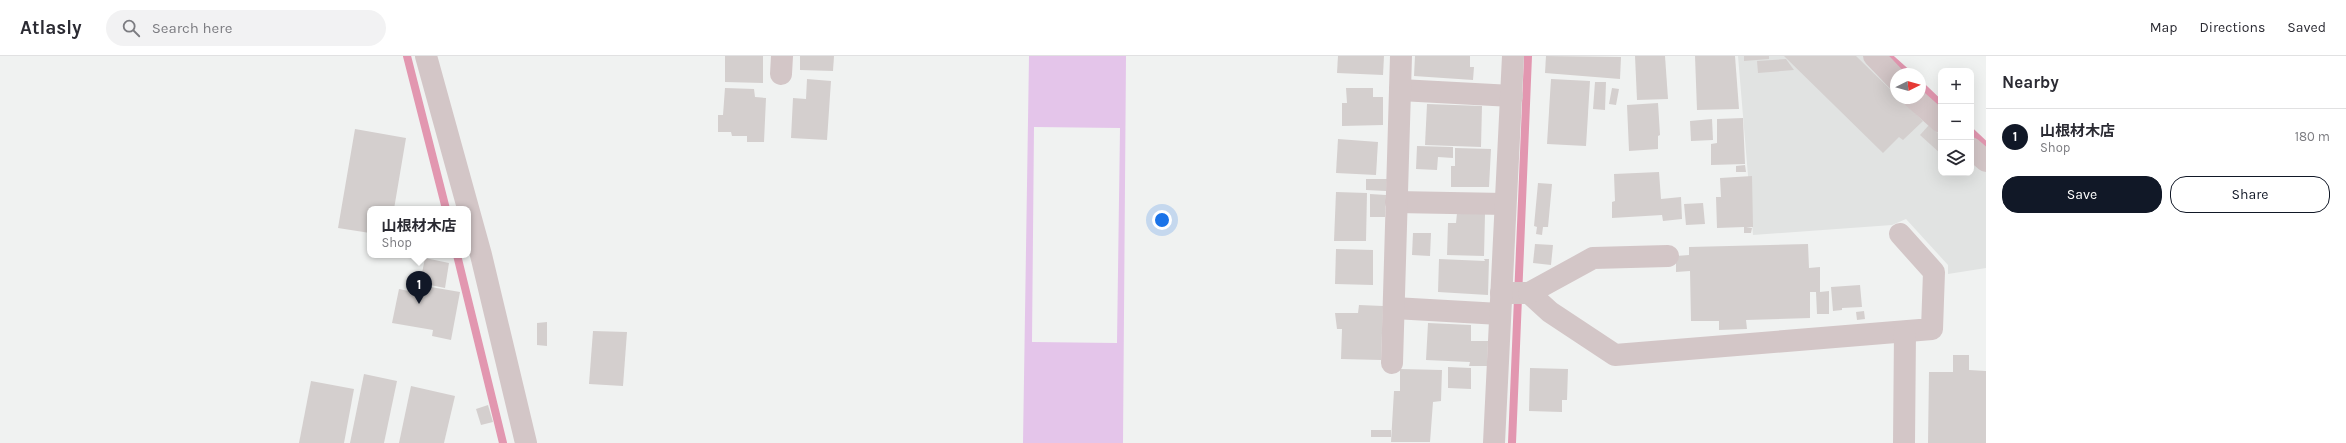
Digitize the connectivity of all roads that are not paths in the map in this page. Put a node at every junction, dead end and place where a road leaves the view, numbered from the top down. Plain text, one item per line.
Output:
1 (426, 56) edge
2 (1401, 56) edge
3 (1513, 56) edge
4 (1874, 56) edge
5 (1890, 73) edge
6 (1400, 90) junction
7 (1512, 96) junction
8 (1921, 104) edge
9 (1938, 119) edge
10 (1974, 151) edge
11 (1986, 161) edge
12 (1396, 202) junction
13 (1505, 204) junction
14 (467, 206) edge
15 (471, 219) edge
16 (1900, 234) dead end
17 (1668, 256) dead end
18 (1517, 293) junction
19 (1394, 308) junction
20 (1500, 314) junction
21 (1905, 332) junction
22 (1392, 363) dead end
23 (526, 443) edge
24 (1494, 443) edge
25 (1904, 443) edge

1 - 14 street
2 - 6 street
3 - 7 street
4 - 5 street
6 - 7 street
6 - 12 street
7 - 13 street
8 - 9 street
10 - 11 street
12 - 13 street
12 - 19 street
13 - 18 street
15 - 23 street
16 - 21 street
17 - 18 street
18 - 20 street
18 - 21 street
19 - 20 street
19 - 22 street
20 - 24 street
21 - 25 street

